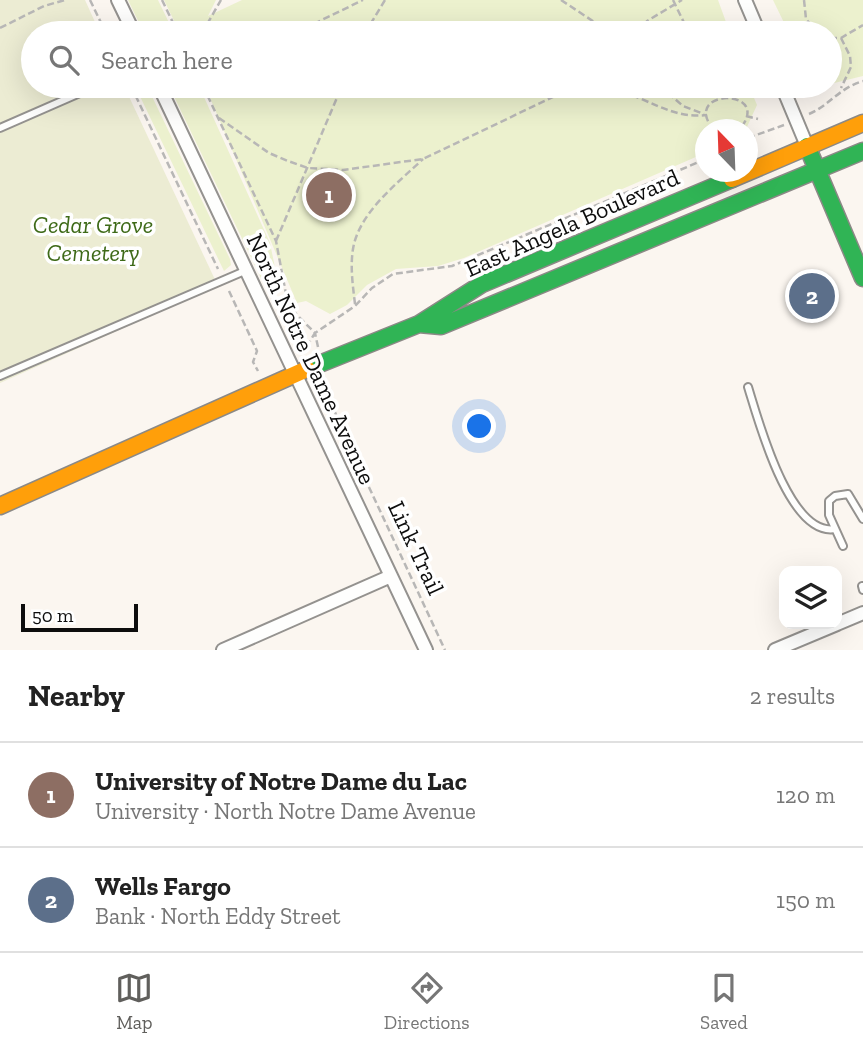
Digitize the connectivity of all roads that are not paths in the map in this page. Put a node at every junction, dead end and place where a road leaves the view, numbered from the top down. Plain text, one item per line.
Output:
1 (118, 0) edge
2 (745, 0) edge
3 (128, 21) edge
4 (754, 21) edge
5 (69, 98) edge
6 (165, 98) edge
7 (787, 98) edge
8 (863, 123) edge
9 (0, 128) edge
10 (807, 146) junction
11 (863, 151) edge
12 (816, 171) junction
13 (247, 270) junction
14 (863, 278) edge
15 (419, 324) junction
16 (296, 373) junction
17 (0, 376) edge
18 (748, 387) dead end
19 (0, 506) edge
20 (863, 519) edge
21 (835, 529) junction
22 (843, 547) dead end
23 (391, 576) junction
24 (863, 612) edge
25 (842, 622) edge
26 (825, 629) edge
27 (223, 650) edge
28 (426, 650) edge
29 (775, 650) edge

1 - 3 street
2 - 4 street
5 - 9 lane
6 - 13 street, North Notre Dame Avenue
7 - 10 street
8 - 10 main road, East Angela Boulevard
10 - 12 main road
10 - 15 main road, East Angela Boulevard
11 - 12 main road, East Angela Boulevard
12 - 14 main road
12 - 15 main road, East Angela Boulevard
13 - 16 street, North Notre Dame Avenue
13 - 17 lane
15 - 16 main road, East Angela Boulevard
16 - 19 main road, East Angela Boulevard
16 - 23 street, North Notre Dame Avenue
18 - 21 lane
20 - 21 lane
21 - 22 lane
23 - 27 street
23 - 28 street, North Notre Dame Avenue
24 - 25 street
26 - 29 street

